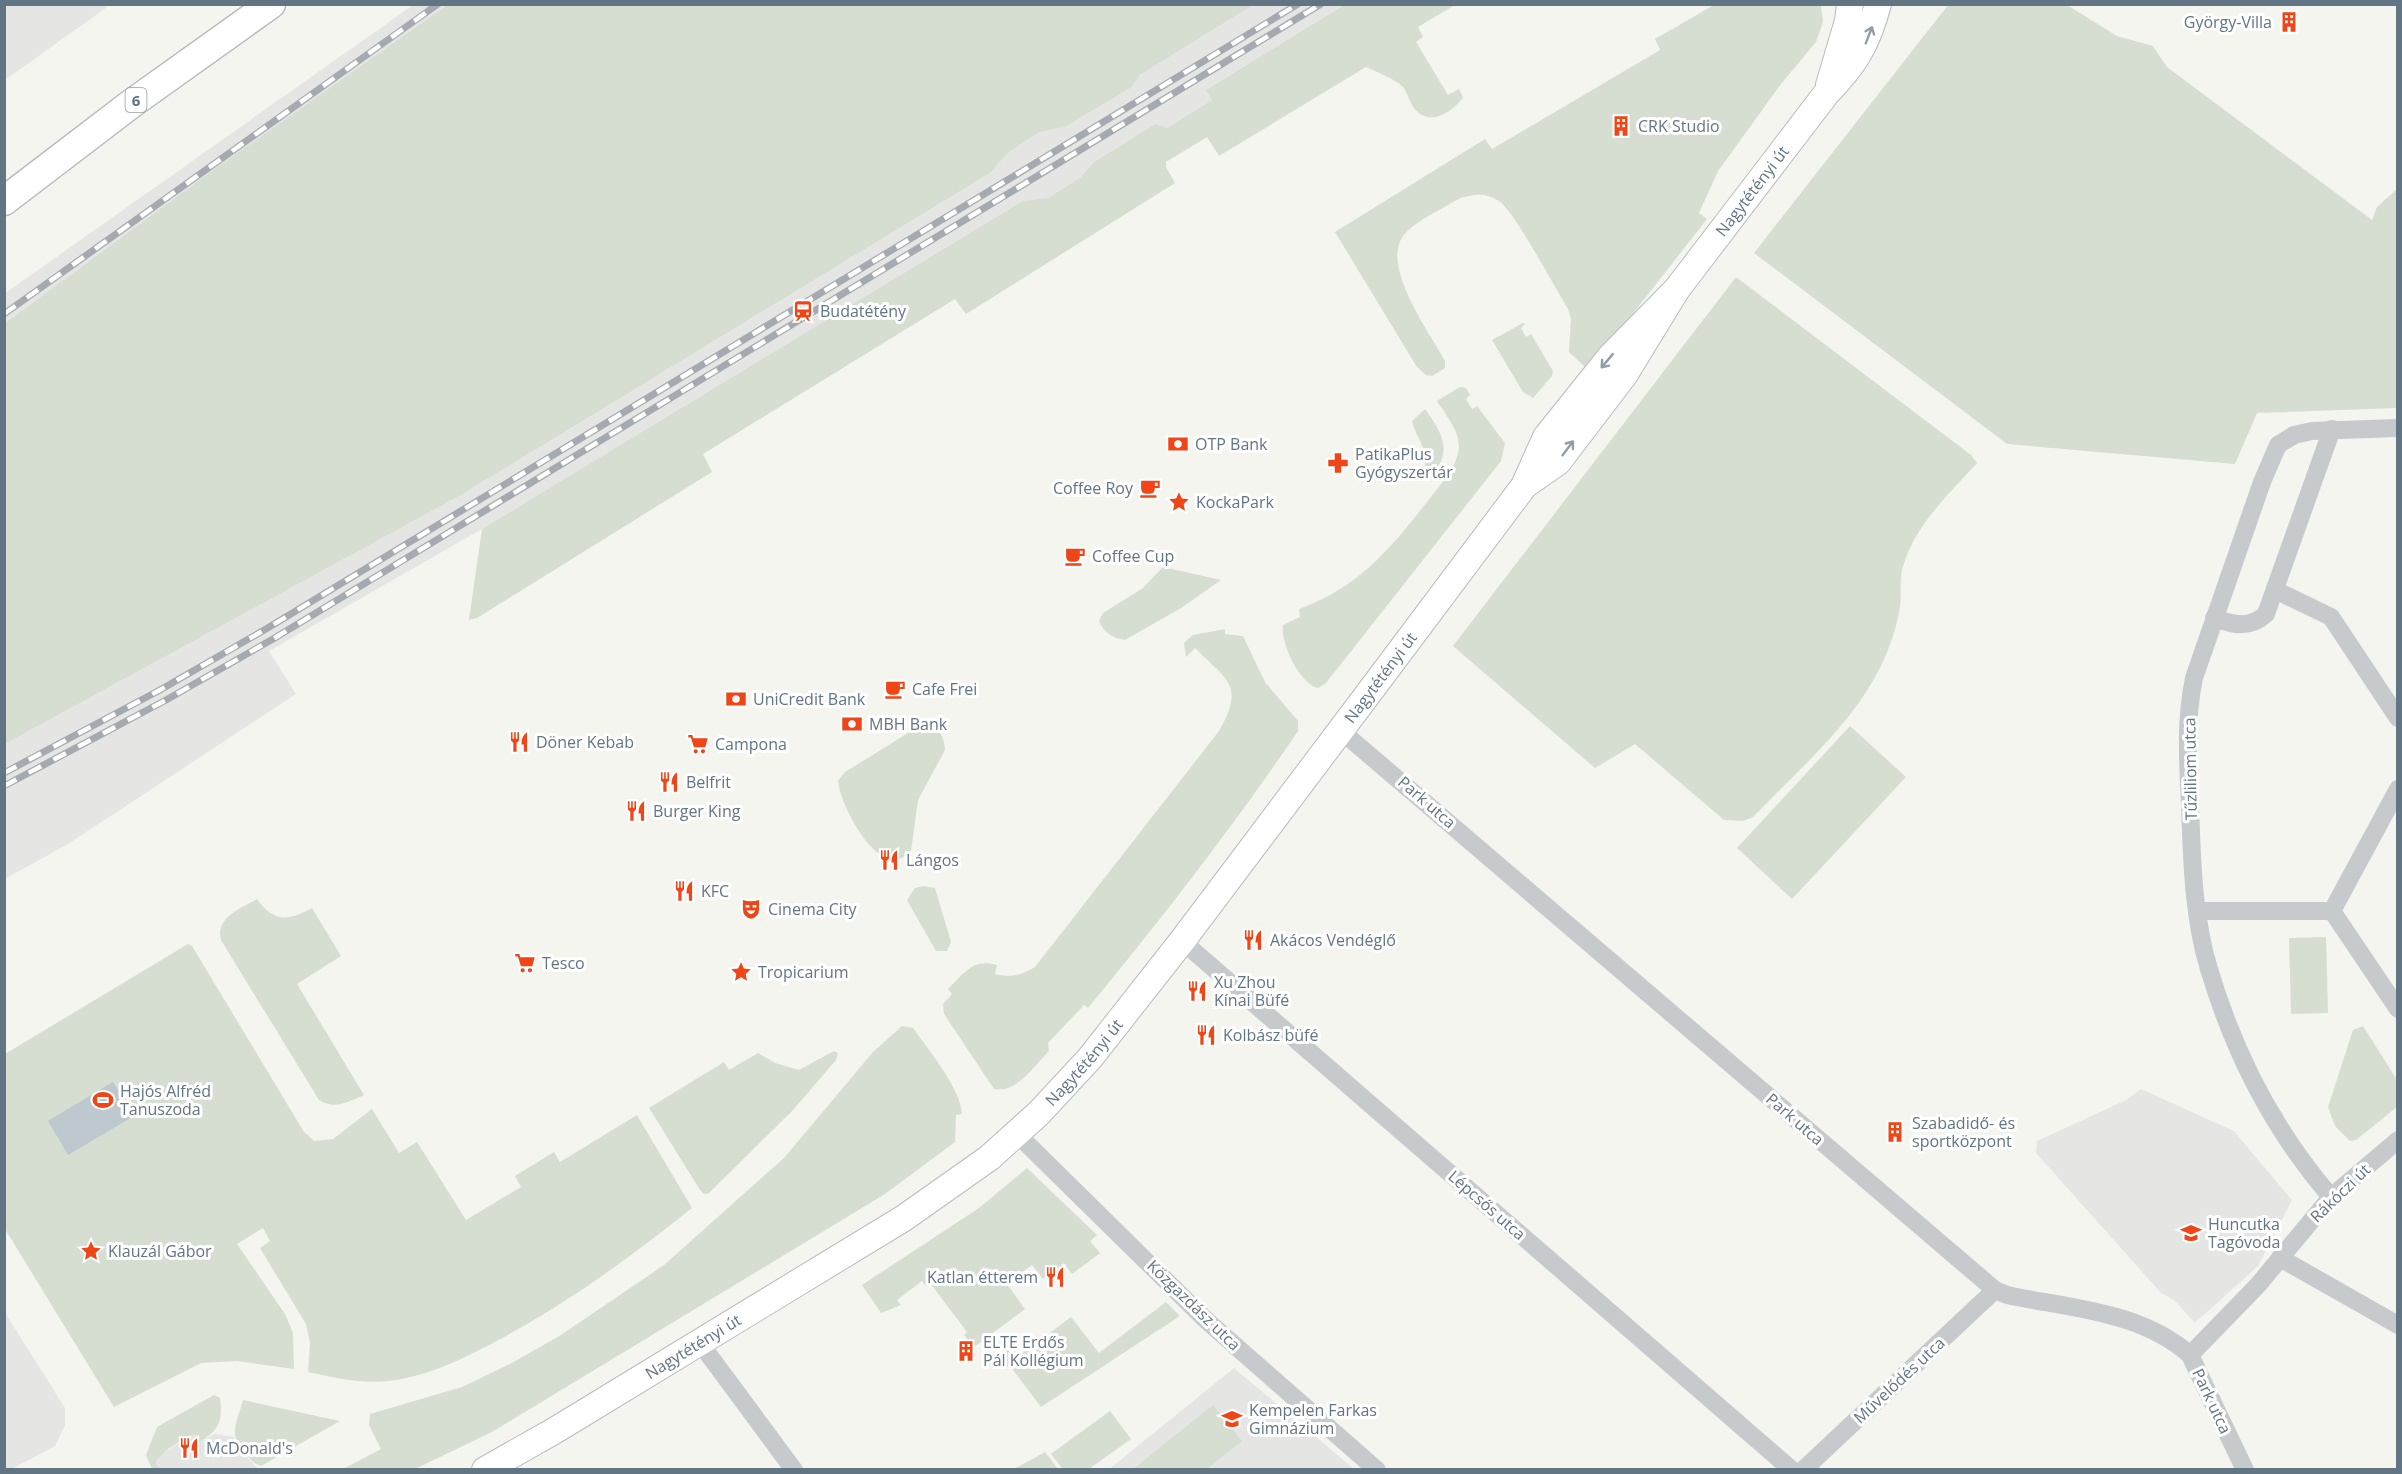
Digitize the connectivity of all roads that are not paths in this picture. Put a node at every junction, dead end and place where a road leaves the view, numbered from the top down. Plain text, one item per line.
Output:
1 (271, 4) edge
2 (1850, 4) edge
3 (1878, 4) edge
4 (1827, 94) junction
5 (4, 201) edge
6 (2397, 428) edge
7 (2332, 429) junction
8 (2275, 590) junction
9 (2214, 618) junction
10 (2397, 718) edge
11 (1340, 730) junction
12 (2397, 789) edge
13 (2198, 911) junction
14 (2332, 911) junction
15 (1182, 941) junction
16 (2397, 1009) edge
17 (1017, 1134) junction
18 (2397, 1140) edge
19 (2331, 1197) junction
20 (2280, 1258) junction
21 (1995, 1290) junction
22 (2397, 1325) edge
23 (700, 1343) junction
24 (2190, 1355) junction
25 (1801, 1469) edge
26 (484, 1470) edge
27 (794, 1470) edge
28 (1377, 1470) edge
29 (2245, 1470) edge

1 - 5 main road, 6
2 - 4 main road, Nagytétényi út
4 -> 3 main road, Nagytétényi út
4 - 11 main road, Nagytétényi út
6 - 7 street, Tűzliliom utca
7 - 8 street
7 - 9 street, Tűzliliom utca
8 - 9 street
8 - 10 street
9 - 13 street, Tűzliliom utca
11 - 15 main road, Nagytétényi út
11 - 21 street, Park utca
12 - 14 street
13 - 14 street
13 - 19 street, Tűzliliom utca
14 - 16 street
15 - 17 main road, Nagytétényi út
15 - 25 street, Lépcsős utca
17 - 23 main road, Nagytétényi út
17 - 28 street, Közgazdász utca
18 - 19 street, Rákóczi út
19 - 20 street, Rákóczi út
20 - 22 street
20 - 24 street, Rákóczi út
21 - 24 street, Park utca
21 - 25 street, Művelődés utca
23 - 26 main road, Nagytétényi út
23 - 27 street
24 - 29 street, Park utca

